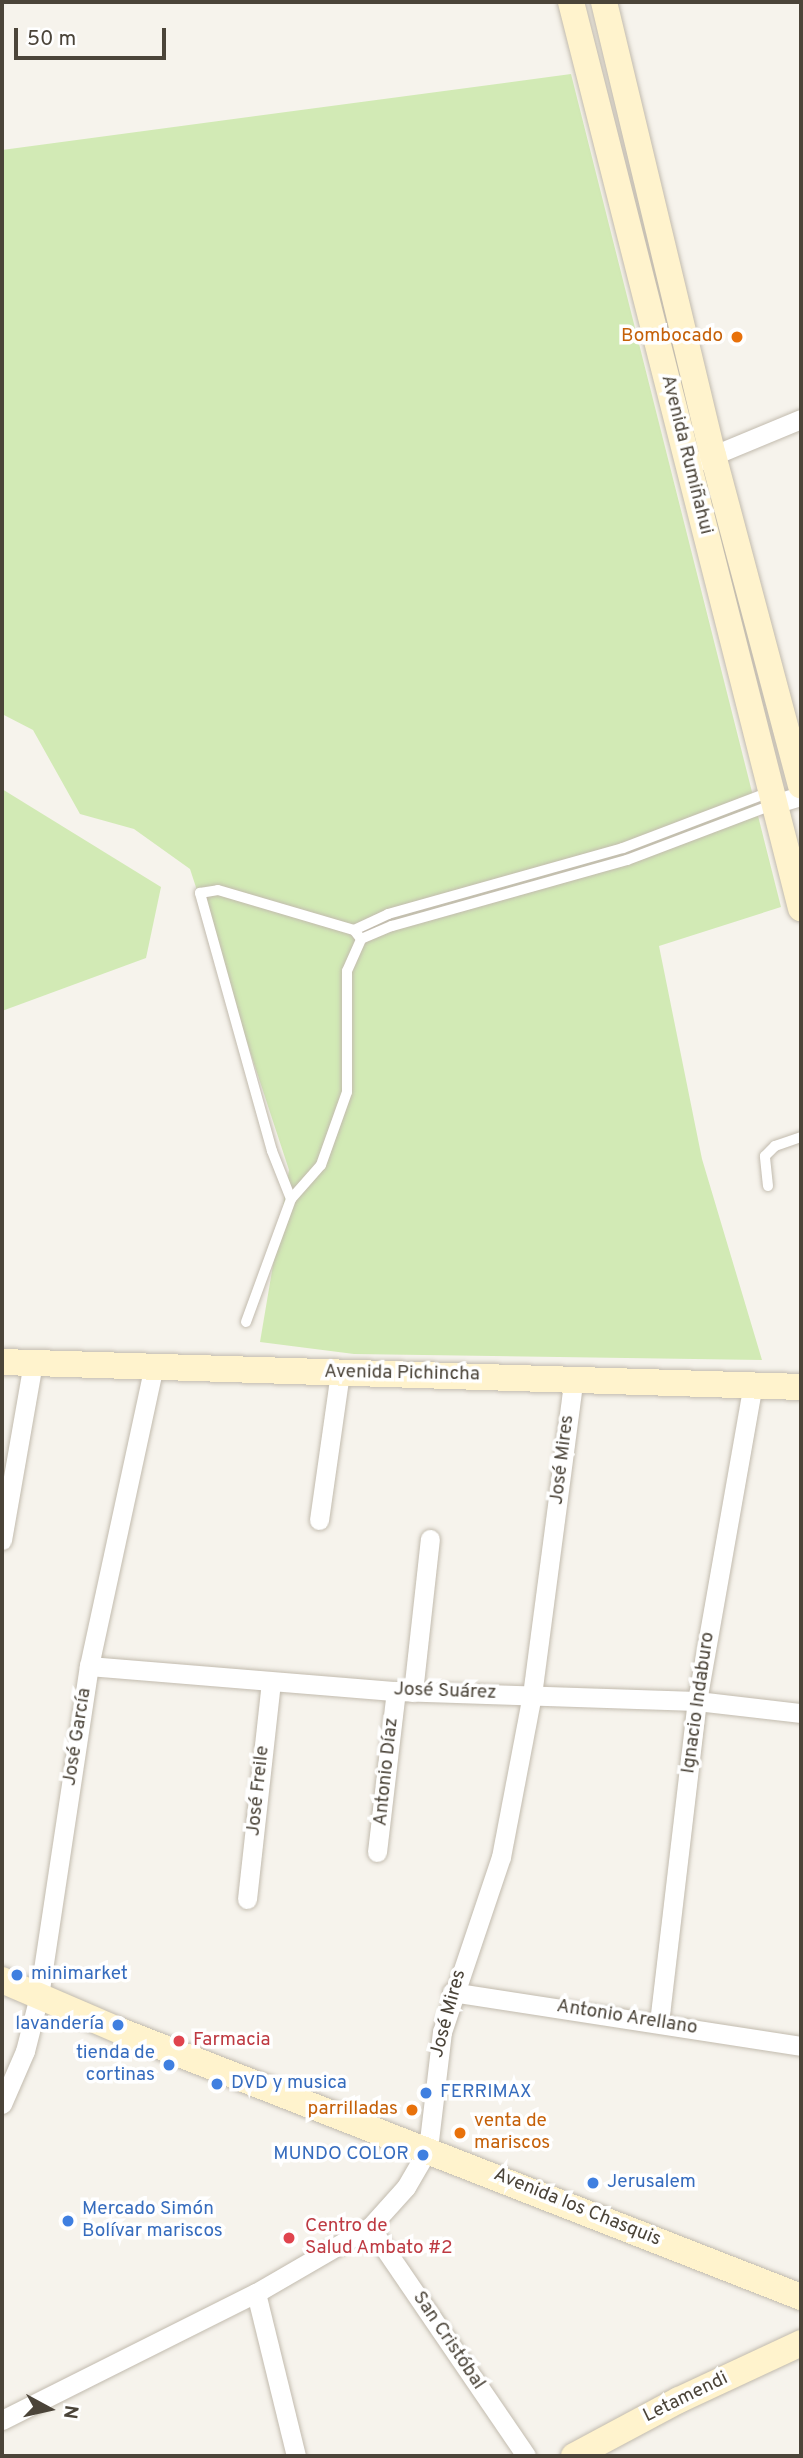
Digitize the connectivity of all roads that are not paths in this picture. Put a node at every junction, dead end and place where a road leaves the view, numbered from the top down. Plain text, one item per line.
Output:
1 (571, 2) edge
2 (604, 2) edge
3 (801, 419) edge
4 (713, 455) junction
5 (688, 466) junction
6 (801, 785) edge
7 (801, 796) edge
8 (772, 798) junction
9 (801, 908) edge
10 (355, 930) junction
11 (361, 939) junction
12 (801, 1138) edge
13 (768, 1186) dead end
14 (291, 1199) junction
15 (246, 1322) dead end
16 (2, 1360) edge
17 (33, 1363) junction
18 (153, 1369) junction
19 (340, 1373) junction
20 (574, 1377) junction
21 (753, 1385) junction
22 (801, 1387) edge
23 (319, 1520) dead end
24 (430, 1539) dead end
25 (2, 1540) edge
26 (89, 1665) junction
27 (271, 1683) junction
28 (404, 1692) junction
29 (532, 1695) junction
30 (697, 1701) junction
31 (801, 1713) edge
32 (377, 1852) dead end
33 (247, 1899) dead end
34 (2, 1980) edge
35 (452, 1992) junction
36 (39, 1996) junction
37 (659, 2023) junction
38 (801, 2046) edge
39 (2, 2104) edge
40 (428, 2149) junction
41 (370, 2227) junction
42 (256, 2293) junction
43 (801, 2297) edge
44 (801, 2343) edge
45 (2, 2420) edge
46 (296, 2456) edge
47 (526, 2456) edge
48 (574, 2456) edge

1 - 5 main road, Avenida Rumiñahui
2 - 4 main road, Avenida Rumiñahui
3 - 4 street
4 - 5 street
4 - 6 main road, Avenida Rumiñahui
5 - 8 main road, Avenida Rumiñahui
7 - 8 street
8 - 9 main road, Avenida Rumiñahui
8 - 10 lane
8 - 11 lane
10 - 11 lane
10 - 14 lane
11 - 14 lane
12 - 13 lane
14 - 15 lane
16 - 17 main road, Avenida Pichincha
17 - 18 main road, Avenida Pichincha
17 - 25 street
18 - 19 main road, Avenida Pichincha
18 - 26 street, José García
19 - 20 main road, Avenida Pichincha
19 - 23 street
20 - 21 main road, Avenida Pichincha
20 - 29 street, José Mires
21 - 22 main road, Avenida Pichincha
21 - 30 street, Ignacio Indaburo
24 - 28 street, Antonio Díaz
26 - 27 street, José Suárez
26 - 36 street, José García
27 - 28 street, José Suárez
27 - 33 street, José Freile
28 - 29 street, José Suárez
28 - 32 street, Antonio Díaz
29 - 30 street, José Suárez
29 - 35 street, José Mires
30 - 31 street, José Suárez
30 - 37 street, Ignacio Indaburo
34 - 36 main road, Avenida los Chasquis
35 - 37 street, Antonio Arellano
35 - 40 street, José Mires
36 - 39 street, José García
36 - 40 main road, Avenida los Chasquis
37 - 38 street, Antonio Arellano
40 - 41 street, José Mires
40 - 43 main road, Avenida los Chasquis
41 - 42 street, José Mires
41 - 47 street, San Cristóbal
42 - 45 street, José Mires
42 - 46 street
44 - 48 main road, Letamendi

